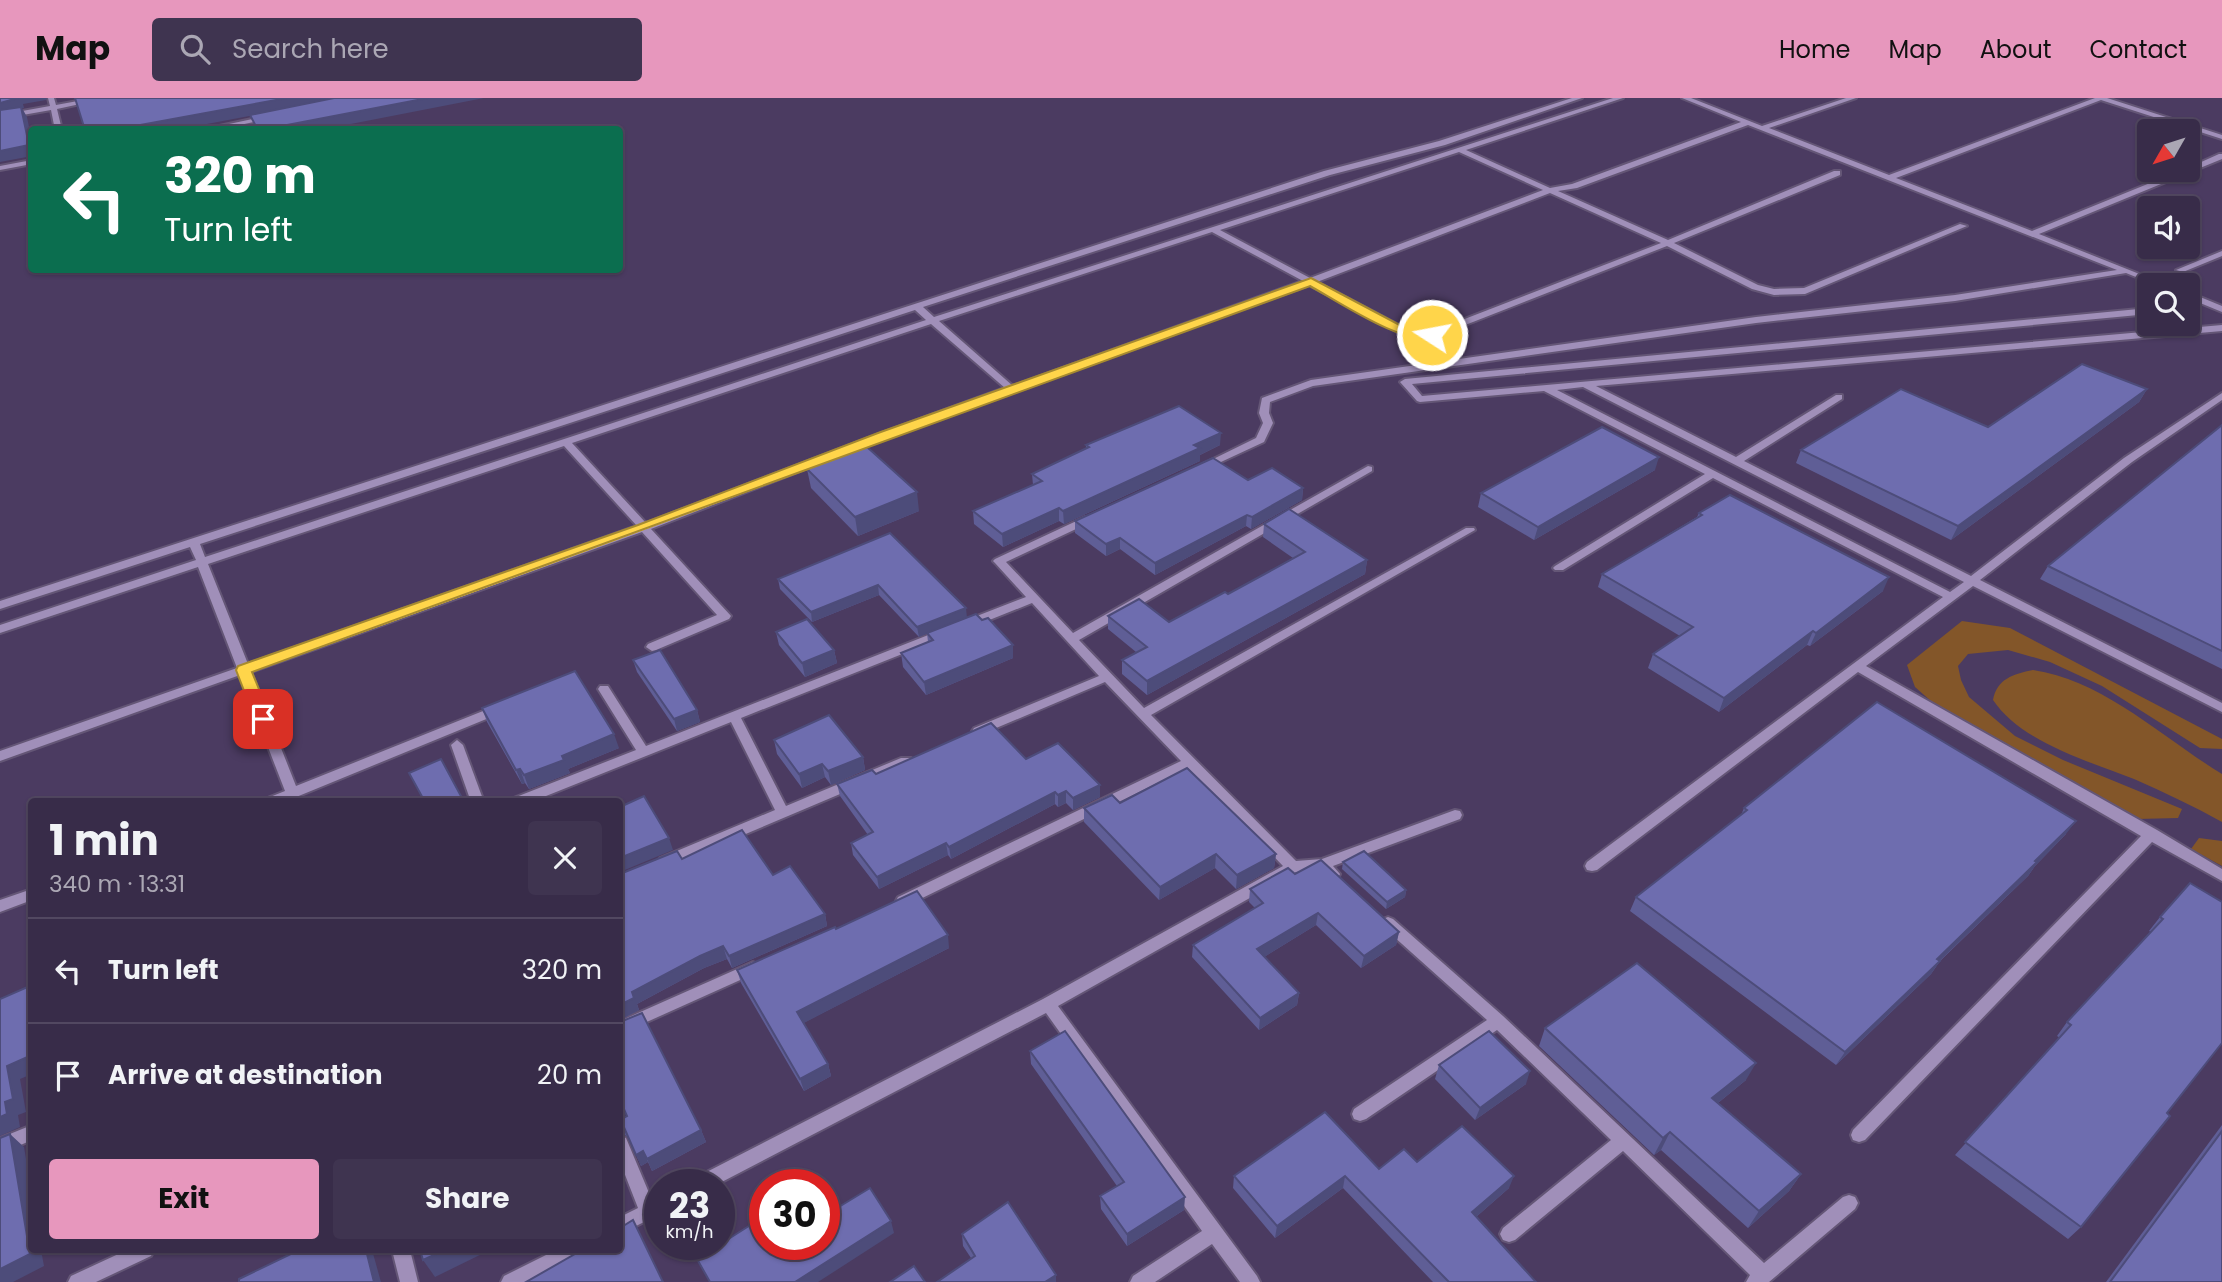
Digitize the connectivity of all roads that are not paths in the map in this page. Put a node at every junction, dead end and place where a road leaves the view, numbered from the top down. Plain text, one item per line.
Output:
1 (51, 98) edge
2 (105, 98) edge
3 (1579, 98) edge
4 (1620, 98) edge
5 (1685, 98) edge
6 (1853, 98) edge
7 (2100, 98) edge
8 (54, 107) junction
9 (0, 117) edge
10 (269, 117) edge
11 (1748, 122) junction
12 (59, 126) edge
13 (224, 126) edge
14 (1763, 128) junction
15 (2222, 137) edge
16 (1462, 151) junction
17 (2222, 156) edge
18 (28, 163) edge
19 (0, 168) edge
20 (1837, 173) dead end
21 (1888, 177) junction
22 (1551, 190) junction
23 (1240, 202) junction
24 (1262, 214) junction
25 (1963, 226) dead end
26 (1212, 229) junction
27 (2032, 234) junction
28 (1667, 243) junction
29 (2222, 253) edge
30 (2180, 270) dead end
31 (2126, 271) junction
32 (2137, 275) edge
33 (1311, 282) junction
34 (2200, 300) edge
35 (917, 307) junction
36 (2200, 308) edge
37 (2218, 308) edge
38 (2137, 312) edge
39 (932, 321) junction
40 (2222, 328) edge
41 (1584, 383) junction
42 (1544, 387) junction
43 (1012, 390) junction
44 (2222, 396) edge
45 (1839, 397) dead end
46 (566, 442) junction
47 (1735, 462) junction
48 (1198, 469) edge
49 (1368, 470) dead end
50 (1712, 474) junction
51 (1098, 515) edge
52 (643, 528) junction
53 (1470, 530) dead end
54 (194, 542) junction
55 (201, 561) junction
56 (1559, 568) dead end
57 (1972, 581) junction
58 (1951, 597) junction
59 (1033, 598) junction
60 (0, 605) edge
61 (0, 629) edge
62 (1071, 639) junction
63 (652, 647) dead end
64 (1858, 667) junction
65 (243, 670) junction
66 (1107, 677) junction
67 (604, 689) dead end
68 (509, 705) edge
69 (2222, 708) edge
70 (1143, 714) junction
71 (734, 716) junction
72 (970, 734) edge
73 (457, 745) dead end
74 (643, 751) junction
75 (920, 755) edge
76 (0, 756) edge
77 (1189, 762) junction
78 (292, 793) junction
79 (280, 798) edge
80 (477, 798) edge
81 (526, 798) edge
82 (783, 813) junction
83 (1455, 815) dead end
84 (2152, 834) junction
85 (1323, 864) junction
86 (657, 866) edge
87 (1591, 866) dead end
88 (1293, 867) junction
89 (2222, 876) edge
90 (1343, 883) edge
91 (28, 896) edge
92 (895, 904) edge
93 (0, 906) edge
94 (1374, 911) edge
95 (770, 961) edge
96 (1048, 1004) junction
97 (1498, 1021) junction
98 (623, 1027) edge
99 (1360, 1114) dead end
100 (28, 1134) edge
101 (1859, 1135) dead end
102 (1623, 1141) junction
103 (0, 1146) edge
104 (623, 1149) edge
105 (730, 1169) edge
106 (644, 1189) edge
107 (1849, 1203) dead end
108 (644, 1213) edge
109 (623, 1224) edge
110 (1214, 1233) junction
111 (1509, 1234) dead end
112 (139, 1253) edge
113 (402, 1253) edge
114 (567, 1253) edge
115 (1759, 1278) edge
116 (77, 1282) edge
117 (409, 1282) edge
118 (510, 1282) edge
119 (1139, 1282) edge
120 (1251, 1282) edge

1 - 8 street
2 - 8 street
3 - 23 street
4 - 16 street
5 - 11 street
6 - 14 street
7 - 15 street
7 - 21 street
8 - 9 street
8 - 12 street
10 - 13 street
11 - 14 street
11 - 22 street
14 - 21 street
16 - 22 street
16 - 24 street
17 - 27 street
18 - 19 street
20 - 28 street
21 - 27 street
22 - 28 street
22 - 33 street
23 - 24 street
23 - 35 street
24 - 26 street
25 - 28 street
26 - 33 street
26 - 39 street
27 - 31 street
28 - 33 street
29 - 30 street
31 - 32 street
31 - 48 street
33 - 43 street
34 - 37 street
35 - 39 street
35 - 54 street
36 - 37 street
38 - 42 street
39 - 43 street
39 - 46 street
40 - 41 street
41 - 42 street
41 - 47 street
42 - 50 street
43 - 52 street
44 - 57 street
45 - 47 street
46 - 52 street
46 - 55 street
47 - 57 street
49 - 62 street
50 - 56 street
50 - 58 street
51 - 59 street
52 - 63 street
52 - 65 street
53 - 70 street
54 - 55 street
54 - 60 street
55 - 61 street
55 - 65 street
57 - 58 street
57 - 69 street
58 - 64 street
59 - 62 street
59 - 71 street
62 - 66 street
64 - 84 street
64 - 87 street
65 - 76 street
65 - 78 street
66 - 70 street
66 - 72 street
67 - 74 street
68 - 78 street
70 - 77 street
71 - 74 street
71 - 82 street
73 - 80 street
74 - 81 street
75 - 82 street
77 - 88 street
77 - 92 street
78 - 79 street
82 - 86 street
83 - 85 street
84 - 89 street
84 - 101 street
85 - 88 street
85 - 90 street
88 - 96 street
91 - 93 street
94 - 97 street
95 - 98 street
96 - 105 street
96 - 110 street
97 - 99 street
97 - 102 street
100 - 103 street
102 - 111 street
102 - 115 street
104 - 106 street
107 - 115 street
108 - 109 street
110 - 119 street
110 - 120 street
112 - 116 street
113 - 117 street
114 - 118 street

